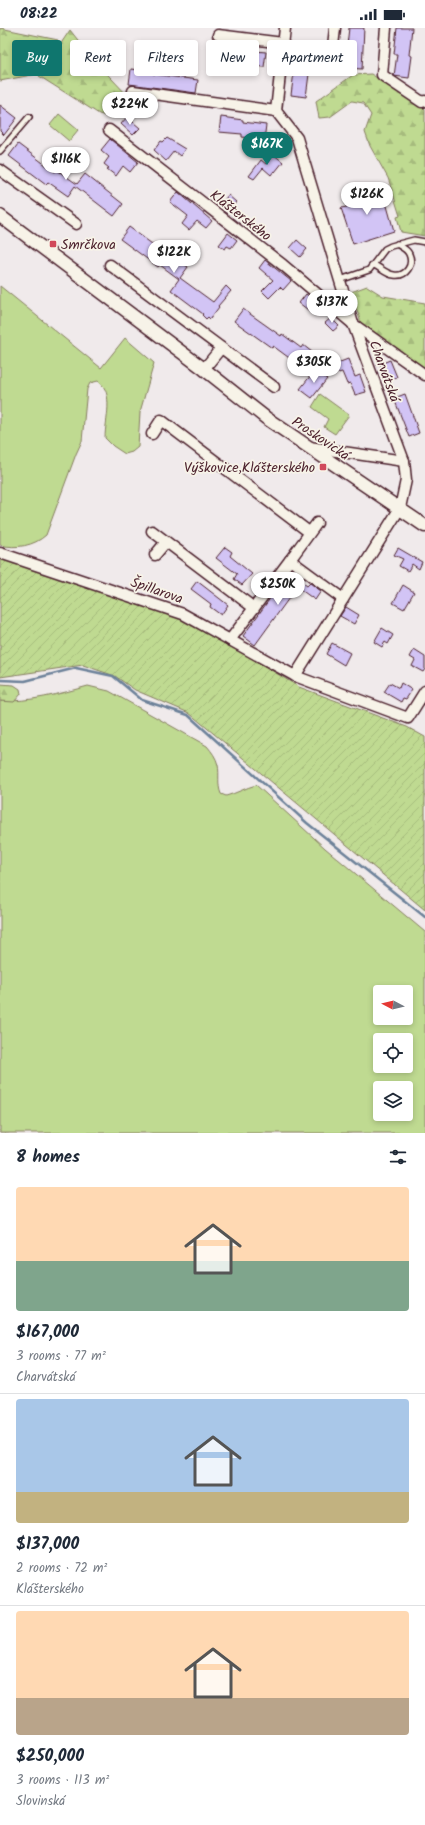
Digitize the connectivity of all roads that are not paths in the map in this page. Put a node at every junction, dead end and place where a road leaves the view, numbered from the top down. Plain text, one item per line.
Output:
1 (285, 28) edge
2 (335, 28) edge
3 (386, 28) edge
4 (218, 34) dead end
5 (283, 40) edge
6 (334, 40) edge
7 (267, 41) edge
8 (280, 76) edge
9 (133, 91) dead end
10 (425, 101) edge
11 (276, 111) junction
12 (29, 117) dead end
13 (109, 130) dead end
14 (0, 151) edge
15 (0, 170) edge
16 (0, 216) edge
17 (76, 224) dead end
18 (425, 242) edge
19 (397, 244) junction
20 (110, 265) dead end
21 (374, 265) junction
22 (340, 280) junction
23 (353, 324) junction
24 (221, 348) junction
25 (204, 369) junction
26 (425, 375) edge
27 (274, 387) dead end
28 (152, 434) dead end
29 (308, 447) junction
30 (404, 461) junction
31 (400, 508) junction
32 (317, 522) dead end
33 (425, 526) edge
34 (152, 532) dead end
35 (310, 532) junction
36 (166, 542) junction
37 (0, 553) edge
38 (155, 555) dead end
39 (290, 560) junction
40 (343, 599) junction
41 (254, 608) junction
42 (230, 640) junction
43 (295, 676) junction
44 (425, 691) edge

1 - 5 street
2 - 6 street
3 - 10 street
4 - 7 street
8 - 11 street
9 - 11 street
11 - 22 street, Charvátská
12 - 14 lane
13 - 23 street, Klášterského
15 - 17 street
16 - 25 street, Proskovická
18 - 19 lane
19 - 21 lane
19 - 21 lane
20 - 24 street
21 - 22 lane
22 - 23 street, Charvátská
23 - 26 street, Klášterského
23 - 30 street, Charvátská
24 - 25 street
24 - 27 street
25 - 29 street, Proskovická
28 - 35 street
29 - 30 street
29 - 31 street, Proskovická
30 - 31 street, Charvátská
31 - 33 street, Proskovická
31 - 40 street
32 - 35 street
34 - 36 street
35 - 39 street
36 - 38 street
36 - 41 street
37 - 42 street, Špillarova
39 - 40 street
39 - 41 street
40 - 43 street
41 - 42 street
42 - 43 street, Špillarova
43 - 44 street, Špillarova

